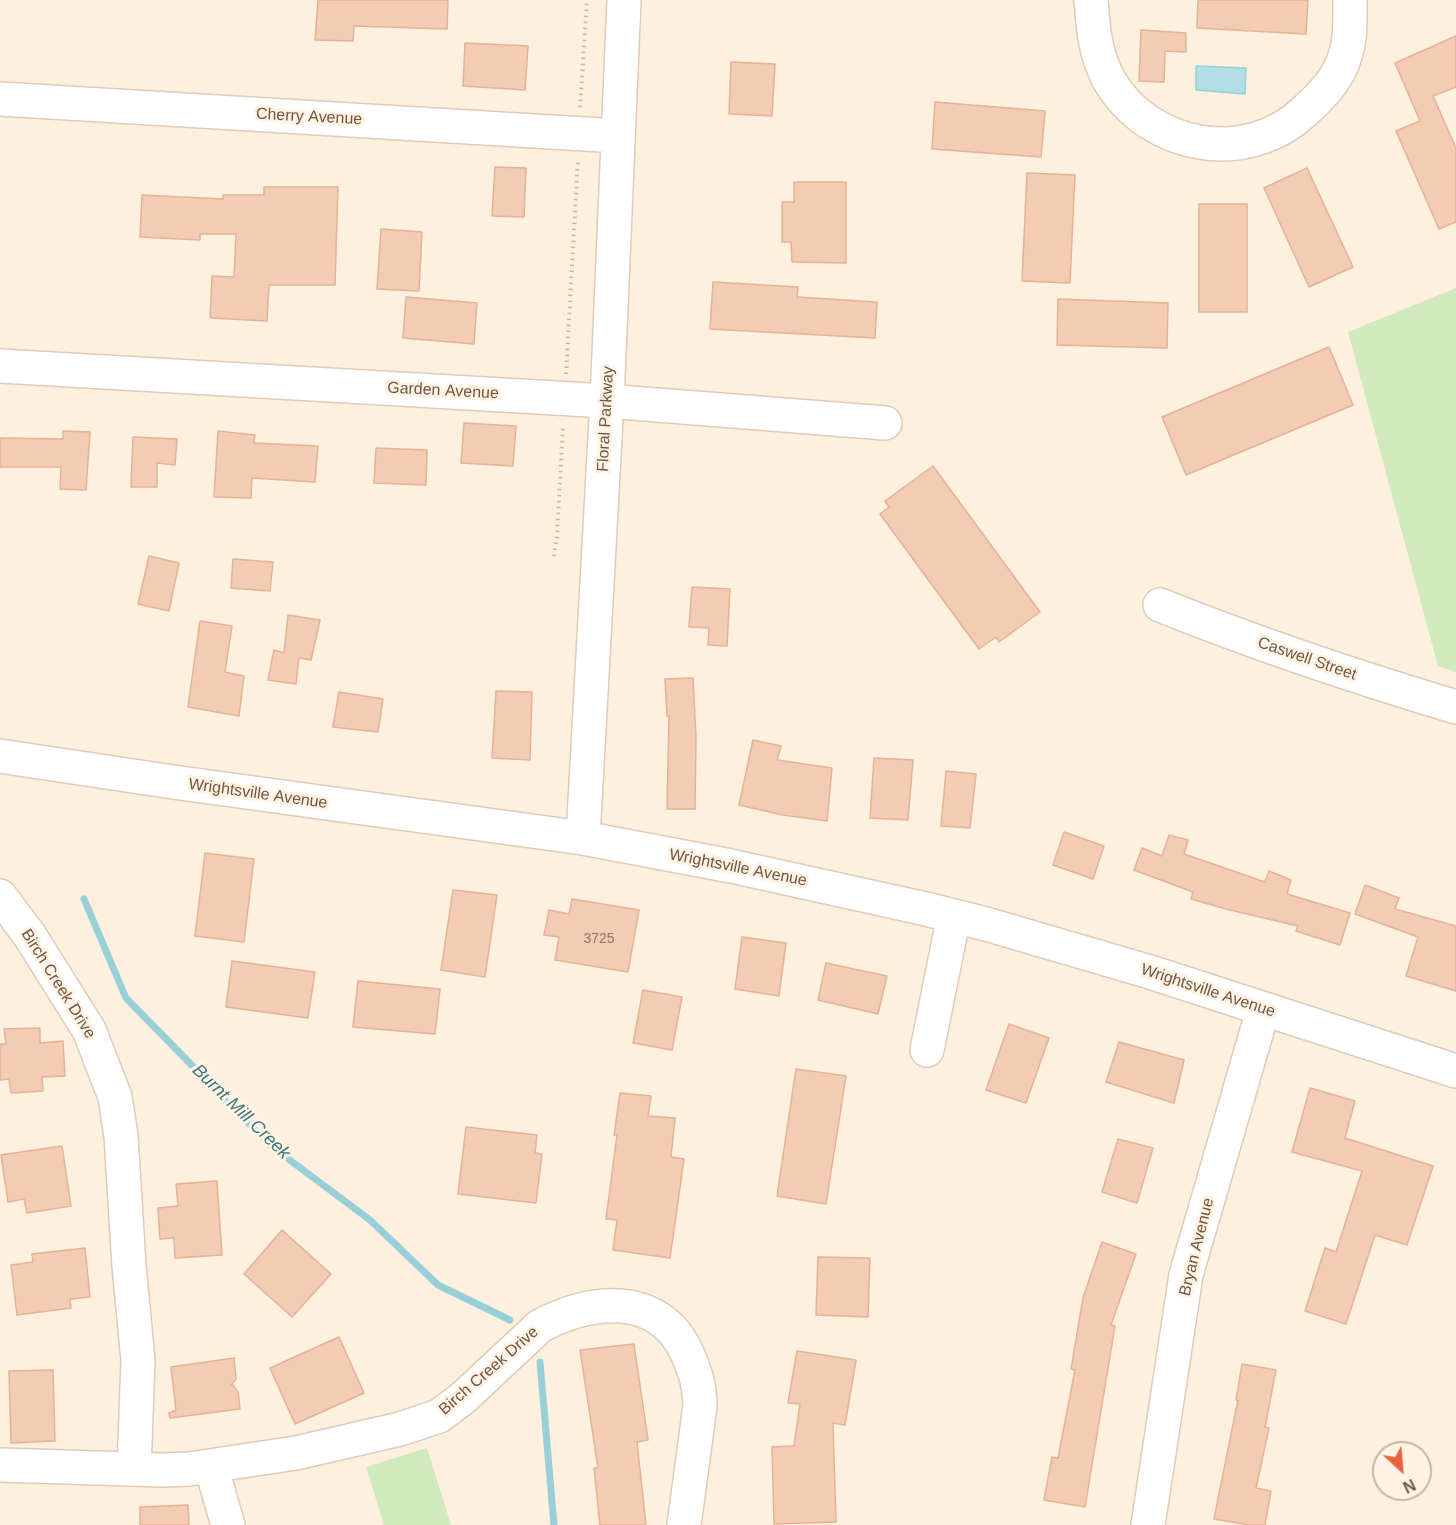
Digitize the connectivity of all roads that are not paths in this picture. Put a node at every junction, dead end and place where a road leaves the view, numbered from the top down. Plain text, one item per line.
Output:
1 (624, 0) edge
2 (1091, 0) edge
3 (1350, 0) edge
4 (0, 99) edge
5 (618, 136) junction
6 (0, 366) edge
7 (607, 401) junction
8 (885, 423) dead end
9 (1160, 605) dead end
10 (1456, 707) edge
11 (0, 760) edge
12 (583, 838) junction
13 (0, 896) edge
14 (954, 916) junction
15 (1263, 1010) junction
16 (927, 1050) dead end
17 (1456, 1071) edge
18 (0, 1465) edge
19 (211, 1466) junction
20 (134, 1468) junction
21 (228, 1525) edge
22 (684, 1525) edge
23 (1148, 1525) edge

1 - 5 street, Floral Parkway
2 - 3 street
4 - 5 street, Cherry Avenue
5 - 7 street, Floral Parkway
6 - 7 street, Garden Avenue
7 - 8 street, Garden Avenue
7 - 12 street, Floral Parkway
9 - 10 street, Caswell Street
11 - 12 street, Wrightsville Avenue
12 - 14 street, Wrightsville Avenue
13 - 20 street, Birch Creek Drive
14 - 15 street, Wrightsville Avenue
14 - 16 street
15 - 17 street, Wrightsville Avenue
15 - 23 street, Bryan Avenue
18 - 20 street, Birch Creek Drive
19 - 20 street, Birch Creek Drive
19 - 21 street
19 - 22 street, Birch Creek Drive

